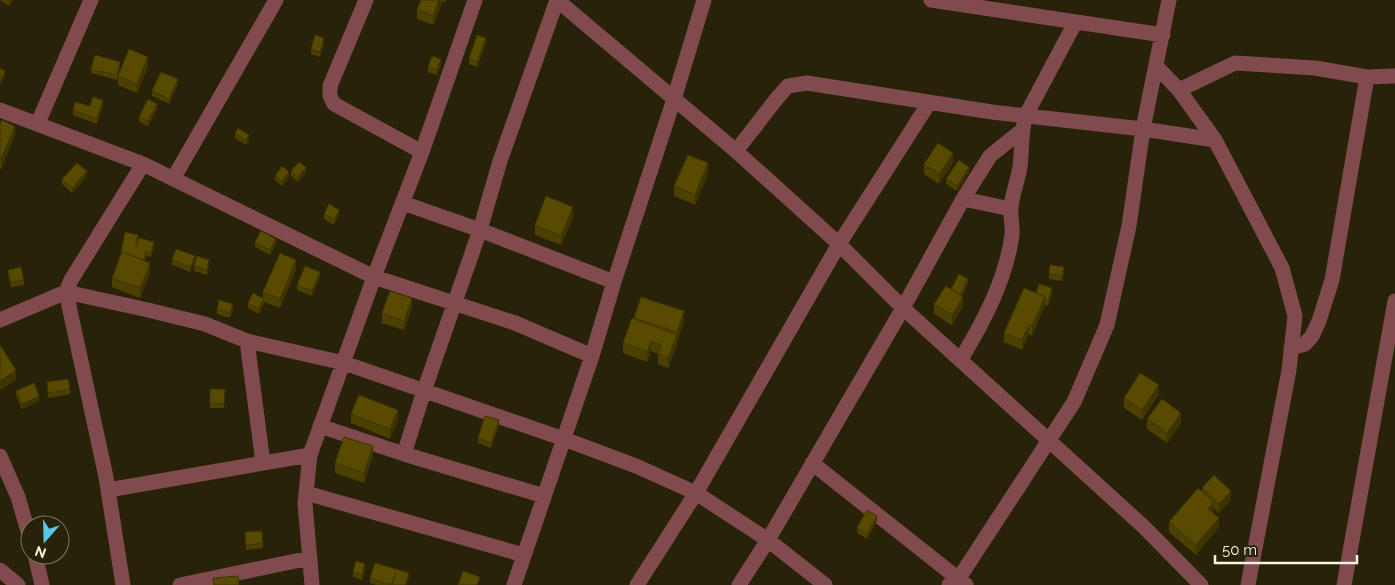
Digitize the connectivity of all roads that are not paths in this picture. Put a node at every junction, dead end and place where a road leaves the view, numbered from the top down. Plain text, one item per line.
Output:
1 (91, 0) edge
2 (276, 0) edge
3 (366, 0) edge
4 (475, 0) edge
5 (704, 0) edge
6 (931, 0) edge
7 (1169, 0) edge
8 (1075, 23) junction
9 (1163, 36) junction
10 (1156, 66) junction
11 (1395, 76) edge
12 (1367, 77) junction
13 (1179, 90) junction
14 (674, 99) junction
15 (929, 103) junction
16 (0, 110) edge
17 (38, 123) junction
18 (1023, 124) junction
19 (1143, 129) junction
20 (1215, 140) junction
21 (736, 151) junction
22 (422, 152) junction
23 (143, 164) junction
24 (172, 179) junction
25 (963, 199) junction
26 (403, 202) junction
27 (1010, 209) junction
28 (480, 230) junction
29 (839, 244) junction
30 (374, 277) junction
31 (614, 282) junction
32 (66, 292) junction
33 (1395, 301) edge
34 (455, 304) junction
35 (903, 308) junction
36 (0, 320) edge
37 (247, 341) junction
38 (1291, 348) junction
39 (592, 356) junction
40 (961, 359) junction
41 (344, 363) junction
42 (424, 391) junction
43 (320, 426) junction
44 (564, 439) junction
45 (1049, 441) junction
46 (404, 454) junction
47 (310, 455) junction
48 (0, 456) edge
49 (263, 463) junction
50 (812, 463) junction
51 (108, 490) junction
52 (306, 493) junction
53 (696, 493) junction
54 (544, 496) junction
55 (23, 515) edge
56 (768, 540) junction
57 (524, 555) junction
58 (310, 558) junction
59 (37, 565) edge
60 (0, 570) edge
61 (958, 583) edge
62 (18, 585) edge
63 (42, 585) edge
64 (123, 585) edge
65 (180, 585) edge
66 (312, 585) edge
67 (514, 585) edge
68 (637, 585) edge
69 (739, 585) edge
70 (825, 585) edge
71 (1200, 585) edge
72 (1248, 585) edge
73 (1344, 585) edge

1 - 17 street
2 - 24 street
3 - 22 street
4 - 22 street
5 - 14 street
6 - 8 street
7 - 9 street
8 - 9 street
8 - 18 street
9 - 10 street
10 - 13 street
10 - 19 street
11 - 12 street
12 - 13 street
12 - 38 street
13 - 20 street
14 - 21 street
14 - 28 street
14 - 31 street
15 - 18 street
15 - 21 street
15 - 29 street
16 - 17 street
17 - 23 street
18 - 19 street
18 - 25 street
18 - 27 street
19 - 20 street
19 - 45 street
20 - 38 street
21 - 29 street
22 - 26 street
23 - 24 street
23 - 32 street
24 - 30 street
25 - 27 street
25 - 35 street
26 - 28 street
26 - 30 street
27 - 40 street
28 - 31 street
28 - 34 street
29 - 35 street
29 - 53 street
30 - 34 street
30 - 41 street
31 - 39 street
32 - 36 street
32 - 37 street
32 - 51 street
33 - 73 street
34 - 39 street
34 - 42 street
35 - 40 street
35 - 50 street
37 - 41 street
37 - 49 street
38 - 72 street
39 - 44 street
40 - 45 street
41 - 42 street
41 - 43 street
42 - 44 street
42 - 46 street
43 - 46 street
43 - 47 street
44 - 53 street
44 - 54 street
45 - 61 street
45 - 71 street
46 - 54 street
47 - 49 street
47 - 52 street
48 - 55 street
49 - 51 street
50 - 56 street
50 - 61 street
51 - 64 street
52 - 57 street
52 - 58 street
53 - 56 street
53 - 68 street
54 - 57 street
56 - 69 street
56 - 70 street
57 - 67 street
58 - 65 street
58 - 66 street
59 - 63 street
60 - 62 street

